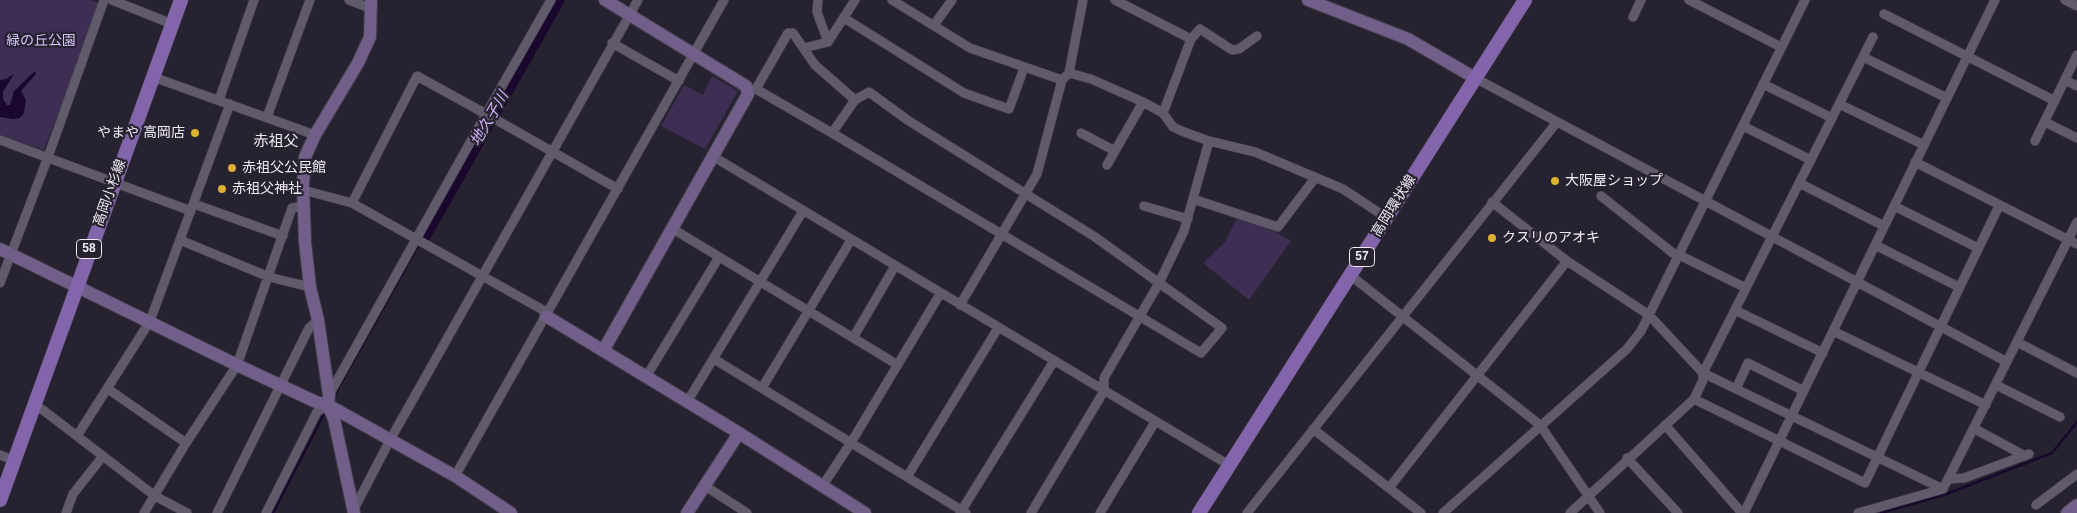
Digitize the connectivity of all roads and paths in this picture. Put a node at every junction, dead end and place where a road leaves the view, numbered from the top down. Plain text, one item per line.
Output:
1 (104, 0) edge
2 (112, 0) edge
3 (181, 0) edge
4 (254, 0) edge
5 (310, 0) edge
6 (349, 0) edge
7 (551, 0) edge
8 (605, 0) edge
9 (638, 0) edge
10 (724, 0) edge
11 (818, 0) edge
12 (855, 0) edge
13 (892, 0) edge
14 (952, 0) edge
15 (1083, 0) edge
16 (1115, 0) edge
17 (1308, 0) edge
18 (1525, 0) edge
19 (1641, 0) edge
20 (1689, 0) edge
21 (1805, 0) edge
22 (1995, 0) edge
23 (2065, 0) edge
24 (372, 5) edge
25 (2077, 6) edge
26 (1884, 14) dead end
27 (629, 15) junction
28 (1633, 17) dead end
29 (844, 18) junction
30 (172, 24) junction
31 (934, 25) junction
32 (1256, 36) dead end
33 (1872, 37) dead end
34 (1191, 39) junction
35 (828, 42) junction
36 (612, 43) junction
37 (1781, 47) junction
38 (804, 48) junction
39 (1968, 55) junction
40 (2077, 55) edge
41 (693, 56) junction
42 (1863, 57) junction
43 (1024, 68) junction
44 (1069, 73) junction
45 (153, 77) junction
46 (1475, 78) junction
47 (1062, 80) junction
48 (2065, 80) junction
49 (679, 81) junction
50 (1763, 84) junction
51 (2077, 86) edge
52 (752, 89) junction
53 (1947, 98) junction
54 (219, 100) junction
55 (854, 100) junction
56 (2055, 100) junction
57 (1143, 102) junction
58 (230, 104) junction
59 (1839, 104) junction
60 (1163, 112) junction
61 (486, 114) junction
62 (267, 118) junction
63 (1832, 118) junction
64 (1557, 122) junction
65 (2045, 122) junction
66 (1743, 126) junction
67 (832, 133) junction
68 (1081, 133) dead end
69 (315, 135) junction
70 (2077, 138) edge
71 (0, 140) edge
72 (1209, 141) junction
73 (2035, 141) dead end
74 (1924, 145) junction
75 (552, 151) junction
76 (1115, 152) junction
77 (48, 157) junction
78 (714, 157) junction
79 (1811, 160) junction
80 (1916, 162) junction
81 (1107, 165) dead end
82 (1315, 178) junction
83 (114, 181) junction
84 (1799, 183) junction
85 (618, 188) junction
86 (303, 190) junction
87 (1026, 193) junction
88 (1601, 196) dead end
89 (1194, 199) junction
90 (1492, 202) junction
91 (1706, 202) junction
92 (352, 203) junction
93 (303, 206) junction
94 (1144, 206) dead end
95 (1894, 206) junction
96 (1999, 206) junction
97 (192, 208) junction
98 (803, 210) junction
99 (1387, 218) junction
100 (1188, 219) junction
101 (2077, 222) edge
102 (1884, 226) junction
103 (673, 230) junction
104 (1001, 234) junction
105 (283, 236) junction
106 (1772, 236) junction
107 (180, 240) junction
108 (851, 240) junction
109 (419, 241) junction
110 (2073, 242) edge
111 (1874, 245) junction
112 (1978, 248) junction
113 (6, 252) edge
114 (1678, 256) junction
115 (719, 257) junction
116 (1567, 261) junction
117 (895, 266) junction
118 (1350, 275) junction
119 (482, 276) junction
120 (269, 277) junction
121 (760, 282) junction
122 (0, 283) edge
123 (1159, 283) junction
124 (1857, 283) junction
125 (76, 286) junction
126 (310, 287) junction
127 (1746, 288) junction
128 (1959, 288) junction
129 (940, 294) junction
130 (960, 305) junction
131 (1735, 310) junction
132 (808, 311) junction
133 (1649, 315) junction
134 (546, 316) junction
135 (1403, 316) junction
136 (1138, 317) junction
137 (318, 320) junction
138 (150, 321) junction
139 (998, 328) junction
140 (1941, 328) junction
141 (1834, 331) junction
142 (853, 338) junction
143 (2017, 342) junction
144 (603, 351) junction
145 (1823, 353) junction
146 (714, 359) junction
147 (1054, 361) junction
148 (2007, 362) junction
149 (237, 365) junction
150 (898, 365) junction
151 (1703, 373) junction
152 (1919, 373) junction
153 (2077, 373) edge
154 (1476, 376) junction
155 (646, 377) junction
156 (280, 385) junction
157 (1996, 385) junction
158 (762, 388) junction
159 (108, 389) junction
160 (1736, 389) junction
161 (1804, 391) junction
162 (1104, 392) junction
163 (1694, 398) junction
164 (687, 402) junction
165 (330, 405) junction
166 (1986, 405) junction
167 (33, 406) junction
168 (1791, 417) junction
169 (2060, 417) dead end
170 (1155, 422) junction
171 (1540, 425) junction
172 (1666, 425) junction
173 (1313, 429) junction
174 (1974, 429) junction
175 (739, 433) junction
176 (77, 436) junction
177 (390, 440) junction
178 (1780, 441) junction
179 (852, 442) junction
180 (186, 443) junction
181 (0, 455) edge
182 (103, 456) junction
183 (1627, 458) junction
184 (1878, 458) junction
185 (13, 460) junction
186 (1229, 465) junction
187 (2077, 474) edge
188 (455, 476) junction
189 (907, 477) junction
190 (1949, 478) junction
191 (823, 485) junction
192 (705, 486) junction
193 (1389, 488) junction
194 (1943, 489) junction
195 (155, 496) junction
196 (1588, 497) junction
197 (0, 500) edge
198 (2036, 505) dead end
199 (2077, 505) edge
200 (858, 511) edge
201 (353, 512) edge
202 (962, 512) edge
203 (66, 513) edge
204 (144, 513) edge
205 (187, 513) edge
206 (217, 513) edge
207 (266, 513) edge
208 (511, 513) edge
209 (687, 513) edge
210 (747, 513) edge
211 (1032, 513) edge
212 (1100, 513) edge
213 (1199, 513) edge
214 (1247, 513) edge
215 (1421, 513) edge
216 (1443, 513) edge
217 (1570, 513) edge
218 (1600, 513) edge
219 (1678, 513) edge
220 (1743, 513) edge
221 (1858, 513) edge
222 (2067, 513) edge

1 - 77 street
2 - 30 street
3 - 30 main road, 高岡小杉線 / 58
4 - 54 street
5 - 62 street
6 - 24 street
7 - 61 street
8 - 27 street
9 - 27 street
10 - 41 street
11 - 35 street
12 - 29 street
13 - 31 street
14 - 31 street
15 - 44 street
16 - 34 street
17 - 46 street
18 - 46 main road, 高岡環状線 / 57
19 - 28 street
20 - 37 street
21 - 37 street
22 - 39 street
23 - 25 street
24 - 69 street
26 - 39 street
27 - 36 street
27 - 41 street
29 - 35 street
29 - 43 street
30 - 45 main road, 高岡小杉線 / 58
31 - 43 street
32 - 34 street
33 - 42 street
34 - 60 street
35 - 38 street
36 - 49 street
36 - 75 street
37 - 50 street
38 - 52 street
38 - 55 street
39 - 53 street
39 - 56 street
40 - 48 street
41 - 49 street
41 - 52 street
42 - 53 street
42 - 59 street
43 - 47 street
44 - 47 street
44 - 57 street
45 - 54 street
45 - 83 main road, 高岡小杉線 / 58
46 - 64 street
46 - 99 main road, 高岡環状線 / 57
47 - 87 street
48 - 51 street
48 - 56 street
49 - 85 street
50 - 63 street
50 - 66 street
52 - 67 street
52 - 78 street
53 - 74 street
54 - 58 street
55 - 67 street
55 - 87 street
56 - 65 street
57 - 60 street
57 - 76 street
58 - 62 street
58 - 97 street
59 - 63 street
59 - 74 street
60 - 72 street
61 - 75 street
61 - 92 street
61 - 109 street
62 - 69 street
63 - 79 street
64 - 90 street
64 - 91 street
65 - 70 street
65 - 73 street
66 - 79 street
66 - 91 street
67 - 104 street
68 - 76 street
69 - 86 street
71 - 77 street
72 - 82 street
72 - 89 street
74 - 80 street
75 - 85 street
75 - 119 street
76 - 81 street
77 - 83 street
77 - 113 street
78 - 98 street
78 - 103 street
79 - 84 street
80 - 95 street
80 - 96 street
82 - 89 street
82 - 99 street
83 - 97 street
83 - 125 main road, 高岡小杉線 / 58
84 - 102 street
84 - 106 street
85 - 134 street
86 - 92 street
86 - 93 street
87 - 104 street
87 - 123 street
88 - 114 street
89 - 100 street
90 - 116 street
90 - 135 street
91 - 106 street
91 - 114 street
92 - 109 street
93 - 105 street
93 - 126 street
94 - 100 street
95 - 102 street
95 - 112 street
96 - 110 street
96 - 112 street
97 - 105 street
97 - 107 street
98 - 108 street
98 - 121 street
99 - 118 main road, 高岡環状線 / 57
100 - 123 street
101 - 110 street
102 - 111 street
103 - 115 street
103 - 144 street
104 - 130 street
104 - 136 street
105 - 120 street
106 - 124 street
106 - 127 street
107 - 120 street
107 - 138 street
108 - 117 street
108 - 132 street
109 - 119 street
109 - 165 street
110 - 143 street
111 - 124 street
111 - 128 street
112 - 128 street
113 - 122 street
113 - 125 street
114 - 127 street
114 - 133 street
115 - 121 street
115 - 155 street
116 - 133 street
116 - 154 street
117 - 129 street
117 - 142 street
118 - 135 street
118 - 186 main road, 高岡環状線 / 57
119 - 134 street
119 - 177 street
120 - 126 street
120 - 149 street
121 - 132 street
121 - 146 street
123 - 136 street
123 - 136 street
124 - 140 street
124 - 141 street
125 - 138 street
125 - 167 main road, 高岡小杉線 / 58
126 - 137 street
127 - 131 street
128 - 140 street
129 - 130 street
129 - 150 street
130 - 139 street
131 - 145 street
131 - 151 street
132 - 142 street
132 - 158 street
133 - 151 street
133 - 171 street
134 - 144 street
134 - 188 street
135 - 154 street
135 - 173 street
136 - 162 street
137 - 156 street
137 - 165 street
138 - 149 street
138 - 159 street
139 - 147 street
139 - 189 street
140 - 148 street
140 - 152 street
141 - 145 street
141 - 152 street
142 - 150 street
143 - 148 street
143 - 153 street
144 - 155 street
145 - 161 street
146 - 158 street
146 - 164 street
147 - 162 street
147 - 202 street
148 - 157 street
149 - 156 street
149 - 180 street
150 - 179 street
151 - 160 street
151 - 163 street
152 - 166 street
152 - 184 street
154 - 171 street
154 - 193 street
155 - 164 street
156 - 165 street
156 - 206 street
157 - 166 street
157 - 169 street
158 - 179 street
159 - 176 street
159 - 180 street
160 - 161 street
160 - 168 street
161 - 168 street
162 - 170 street
162 - 211 street
163 - 172 street
163 - 178 street
164 - 175 street
165 - 177 street
165 - 201 street
165 - 207 street
166 - 174 street
167 - 176 street
167 - 185 main road, 高岡小杉線 / 58
168 - 178 street
168 - 184 street
170 - 186 street
170 - 212 street
171 - 196 street
171 - 216 street
172 - 183 street
172 - 220 street
173 - 193 street
173 - 214 street
174 - 190 street
174 - 190 street
175 - 191 street
175 - 192 street
176 - 182 street
177 - 188 street
177 - 201 street
178 - 184 street
178 - 220 street
179 - 189 street
179 - 191 street
180 - 195 street
181 - 185 street
182 - 195 street
182 - 203 street
183 - 196 street
183 - 219 street
184 - 194 street
185 - 197 main road, 高岡小杉線 / 58
186 - 213 main road, 高岡環状線 / 57
187 - 198 street
188 - 208 street
189 - 202 street
190 - 194 street
191 - 200 street
192 - 209 street
192 - 210 street
193 - 215 street
194 - 221 street
195 - 204 street
195 - 205 street
196 - 217 street
196 - 218 street
199 - 222 street

